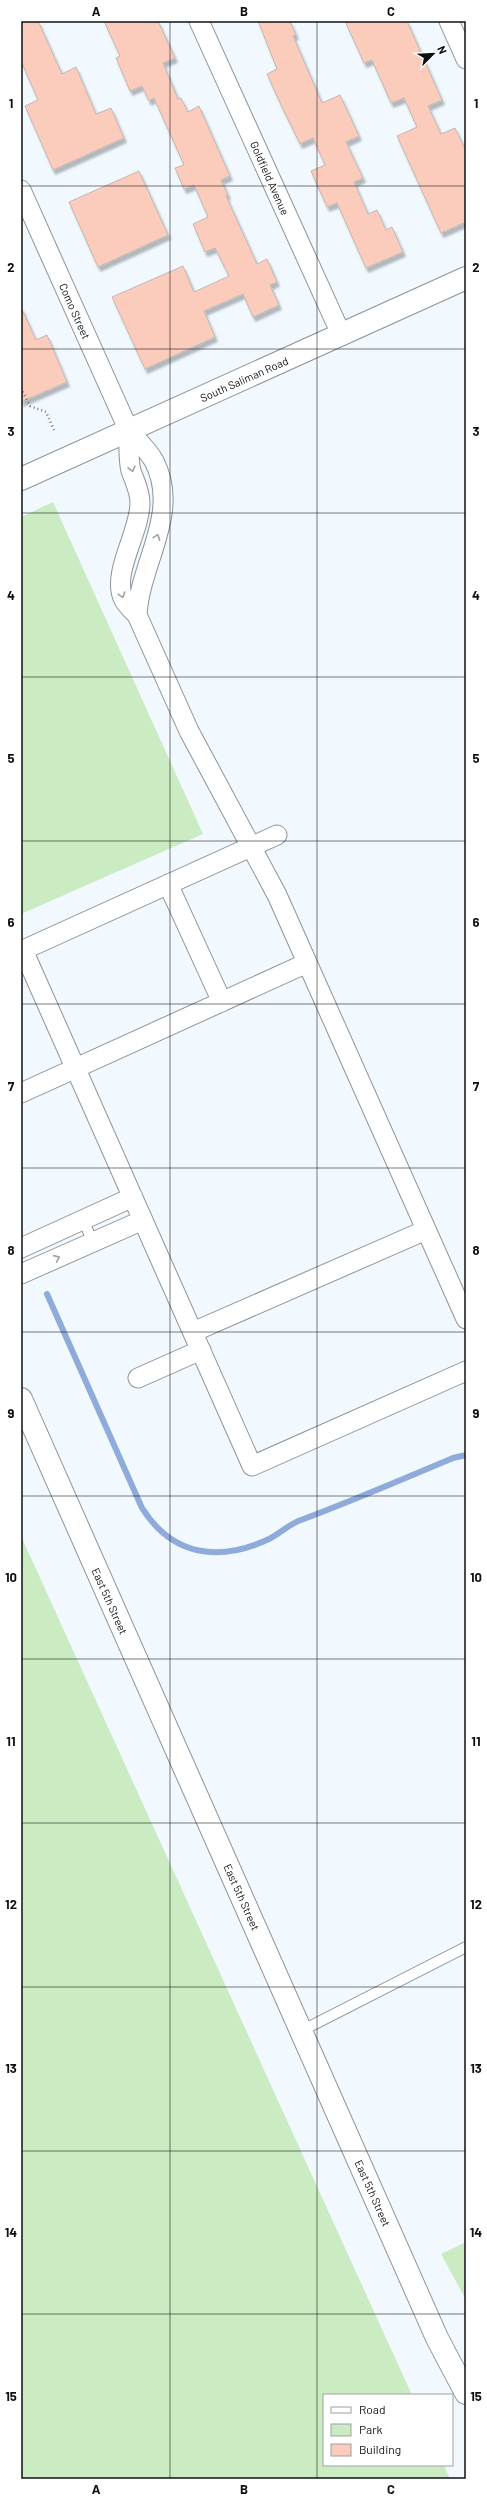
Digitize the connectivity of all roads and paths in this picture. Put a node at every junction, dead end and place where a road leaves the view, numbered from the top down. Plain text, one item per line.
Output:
1 (199, 21) edge
2 (449, 21) edge
3 (466, 59) edge
4 (21, 190) edge
5 (466, 278) edge
6 (341, 334) junction
7 (21, 388) edge
8 (54, 430) dead end
9 (129, 431) junction
10 (21, 480) edge
11 (277, 835) dead end
12 (251, 847) junction
13 (168, 884) junction
14 (22, 951) edge
15 (308, 964) junction
16 (222, 1002) junction
17 (76, 1068) junction
18 (21, 1093) edge
19 (133, 1197) junction
20 (83, 1220) junction
21 (143, 1220) junction
22 (426, 1230) junction
23 (93, 1242) junction
24 (21, 1248) edge
25 (21, 1274) edge
26 (466, 1320) edge
27 (193, 1332) junction
28 (201, 1350) junction
29 (466, 1371) edge
30 (138, 1378) dead end
31 (21, 1399) edge
32 (466, 1947) edge
33 (301, 2031) junction
34 (466, 2393) edge

1 - 6 street, Goldfield Avenue
2 - 3 street
4 - 9 street, Como Street
5 - 6 main road, South Saliman Road
6 - 9 main road, South Saliman Road
7 - 8 path
9 - 10 main road, South Saliman Road
9 - 12 street
11 - 12 street
12 - 13 street
12 - 15 street
13 - 14 street
13 - 16 street
14 - 17 street
15 - 16 street
15 - 22 street
16 - 17 street
17 - 18 street
17 - 19 street
19 - 20 street
19 - 21 street
20 - 23 lane
20 - 24 street
21 - 23 street
21 - 27 street
22 - 26 street
22 - 27 street
25 -> 23 street
27 - 28 street
28 - 29 street
28 - 30 street
31 - 33 main road, East 5th Street
32 - 33 lane
33 - 34 main road, East 5th Street

